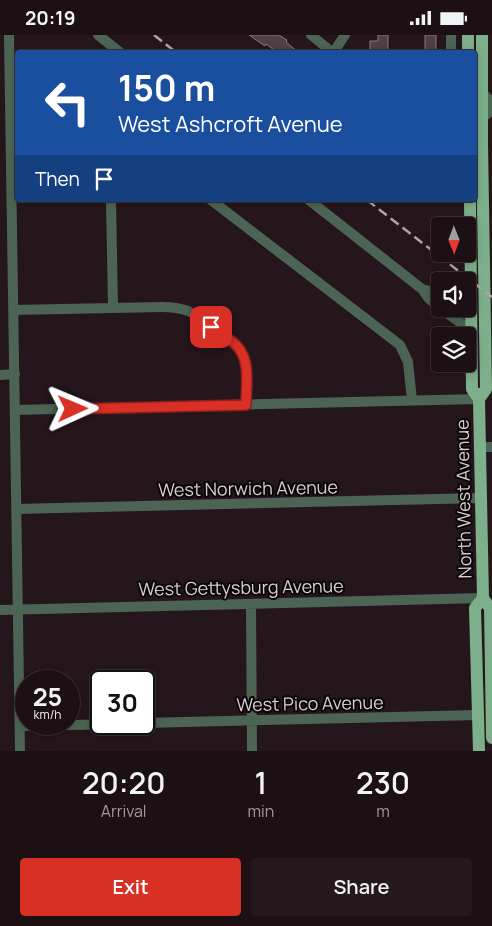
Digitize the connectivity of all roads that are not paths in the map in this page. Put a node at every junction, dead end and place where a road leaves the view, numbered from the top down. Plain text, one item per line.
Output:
1 (9, 35) edge
2 (98, 35) edge
3 (311, 35) edge
4 (345, 35) edge
5 (451, 35) edge
6 (468, 35) edge
7 (482, 35) edge
8 (117, 50) edge
9 (329, 50) edge
10 (335, 50) edge
11 (451, 50) edge
12 (468, 50) edge
13 (14, 77) edge
14 (482, 92) junction
15 (492, 103) edge
16 (483, 117) edge
17 (0, 141) edge
18 (11, 141) junction
19 (111, 202) edge
20 (214, 202) edge
21 (311, 202) edge
22 (470, 202) edge
23 (422, 289) junction
24 (431, 291) edge
25 (431, 301) edge
26 (113, 307) junction
27 (13, 310) junction
28 (458, 317) edge
29 (466, 317) edge
30 (472, 324) junction
31 (486, 355) junction
32 (0, 375) edge
33 (15, 375) junction
34 (479, 399) junction
35 (412, 400) junction
36 (246, 405) junction
37 (15, 410) junction
38 (486, 447) edge
39 (481, 498) junction
40 (16, 509) junction
41 (487, 547) edge
42 (483, 598) junction
43 (250, 604) junction
44 (18, 609) junction
45 (0, 610) edge
46 (19, 670) edge
47 (478, 715) junction
48 (252, 720) junction
49 (155, 723) edge
50 (20, 735) edge
51 (492, 739) edge
52 (20, 751) edge
53 (252, 751) edge
54 (479, 751) edge

1 - 13 street
2 - 8 street
3 - 9 street
4 - 10 street
5 - 11 street
6 - 12 main road
7 - 14 main road, North West Avenue
13 - 18 street
14 - 15 street
14 - 16 main road, North West Avenue
16 - 31 main road, North West Avenue
17 - 18 street
18 - 27 street
19 - 26 street
20 - 35 street
21 - 23 street
22 - 30 main road, North West Avenue
23 - 24 street
23 - 25 street
26 - 27 street
26 - 36 street
27 - 33 street
28 - 30 street
29 - 30 street
30 - 31 main road
30 - 34 main road, North West Avenue
31 - 34 main road, North West Avenue
32 - 33 street
33 - 37 street
34 - 35 street
34 - 38 main road, North West Avenue
35 - 36 street
36 - 37 street
37 - 40 street
38 - 39 main road, North West Avenue
39 - 40 street, West Norwich Avenue
39 - 41 main road, North West Avenue
40 - 44 street
41 - 42 main road, North West Avenue
42 - 43 street, West Gettysburg Avenue
42 - 47 main road, North West Avenue
42 - 51 main road, North West Avenue
43 - 44 street, West Gettysburg Avenue
43 - 48 street
44 - 45 street, West Gettysburg Avenue
44 - 46 street
47 - 48 street, West Pico Avenue
47 - 54 main road, North West Avenue
48 - 49 street, West Pico Avenue
48 - 53 street
50 - 52 street

